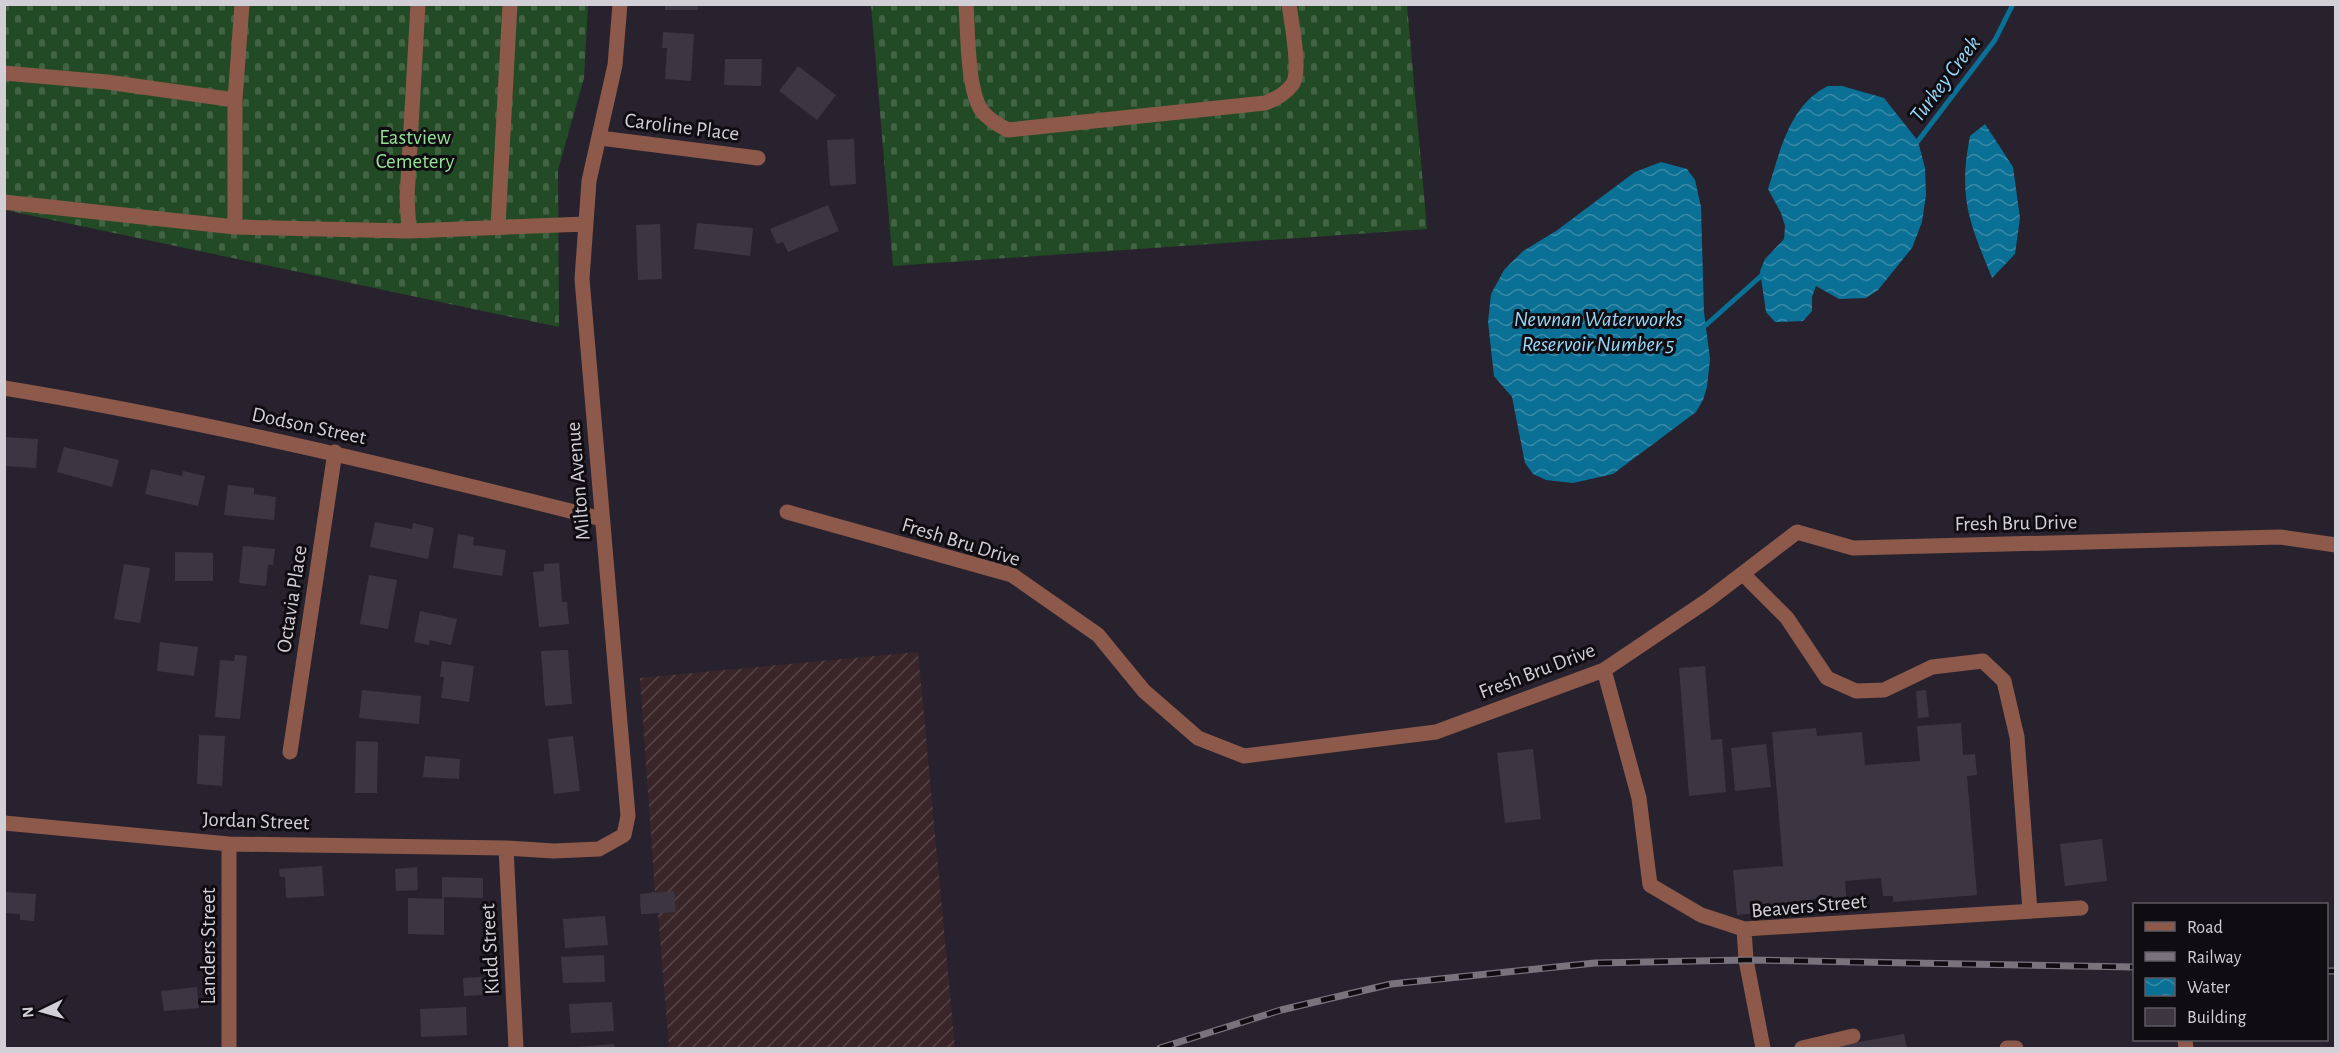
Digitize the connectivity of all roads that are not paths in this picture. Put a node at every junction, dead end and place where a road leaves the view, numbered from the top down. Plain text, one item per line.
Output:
1 (242, 4) edge
2 (418, 4) edge
3 (510, 4) edge
4 (620, 4) edge
5 (966, 4) edge
6 (1289, 4) edge
7 (4, 74) edge
8 (236, 100) junction
9 (600, 138) junction
10 (758, 158) dead end
11 (4, 202) edge
12 (585, 225) junction
13 (498, 226) junction
14 (235, 227) junction
15 (409, 231) junction
16 (4, 388) edge
17 (335, 452) junction
18 (787, 512) dead end
19 (602, 519) junction
20 (2336, 545) edge
21 (1743, 574) junction
22 (1604, 670) junction
23 (290, 752) dead end
24 (4, 823) edge
25 (229, 844) junction
26 (506, 848) junction
27 (2080, 908) dead end
28 (2030, 911) junction
29 (1744, 929) junction
30 (1852, 1036) dead end
31 (230, 1048) edge
32 (516, 1048) edge
33 (1763, 1048) edge
34 (1802, 1048) edge
35 (2007, 1048) edge
36 (2016, 1048) edge

1 - 8 street
2 - 15 street
3 - 13 street
4 - 9 street, Milton Avenue
5 - 6 street
7 - 8 street
8 - 14 street
9 - 10 street, Caroline Place
9 - 12 street, Milton Avenue
11 - 14 street
12 - 13 street
12 - 19 street, Milton Avenue
13 - 15 street
14 - 15 street
16 - 17 street, Dodson Street
17 - 19 street, Dodson Street
17 - 23 street, Octavia Place
18 - 22 street, Fresh Bru Drive
19 - 26 street, Milton Avenue
20 - 21 street, Fresh Bru Drive
21 - 22 street, Fresh Bru Drive
21 - 28 street
22 - 29 street
24 - 25 street, Jordan Street
25 - 26 street, Jordan Street
25 - 31 street, Landers Street
26 - 32 street, Kidd Street
27 - 28 street, Beavers Street
28 - 29 street, Beavers Street
29 - 33 street, Beavers Street
30 - 34 street
35 - 36 street

